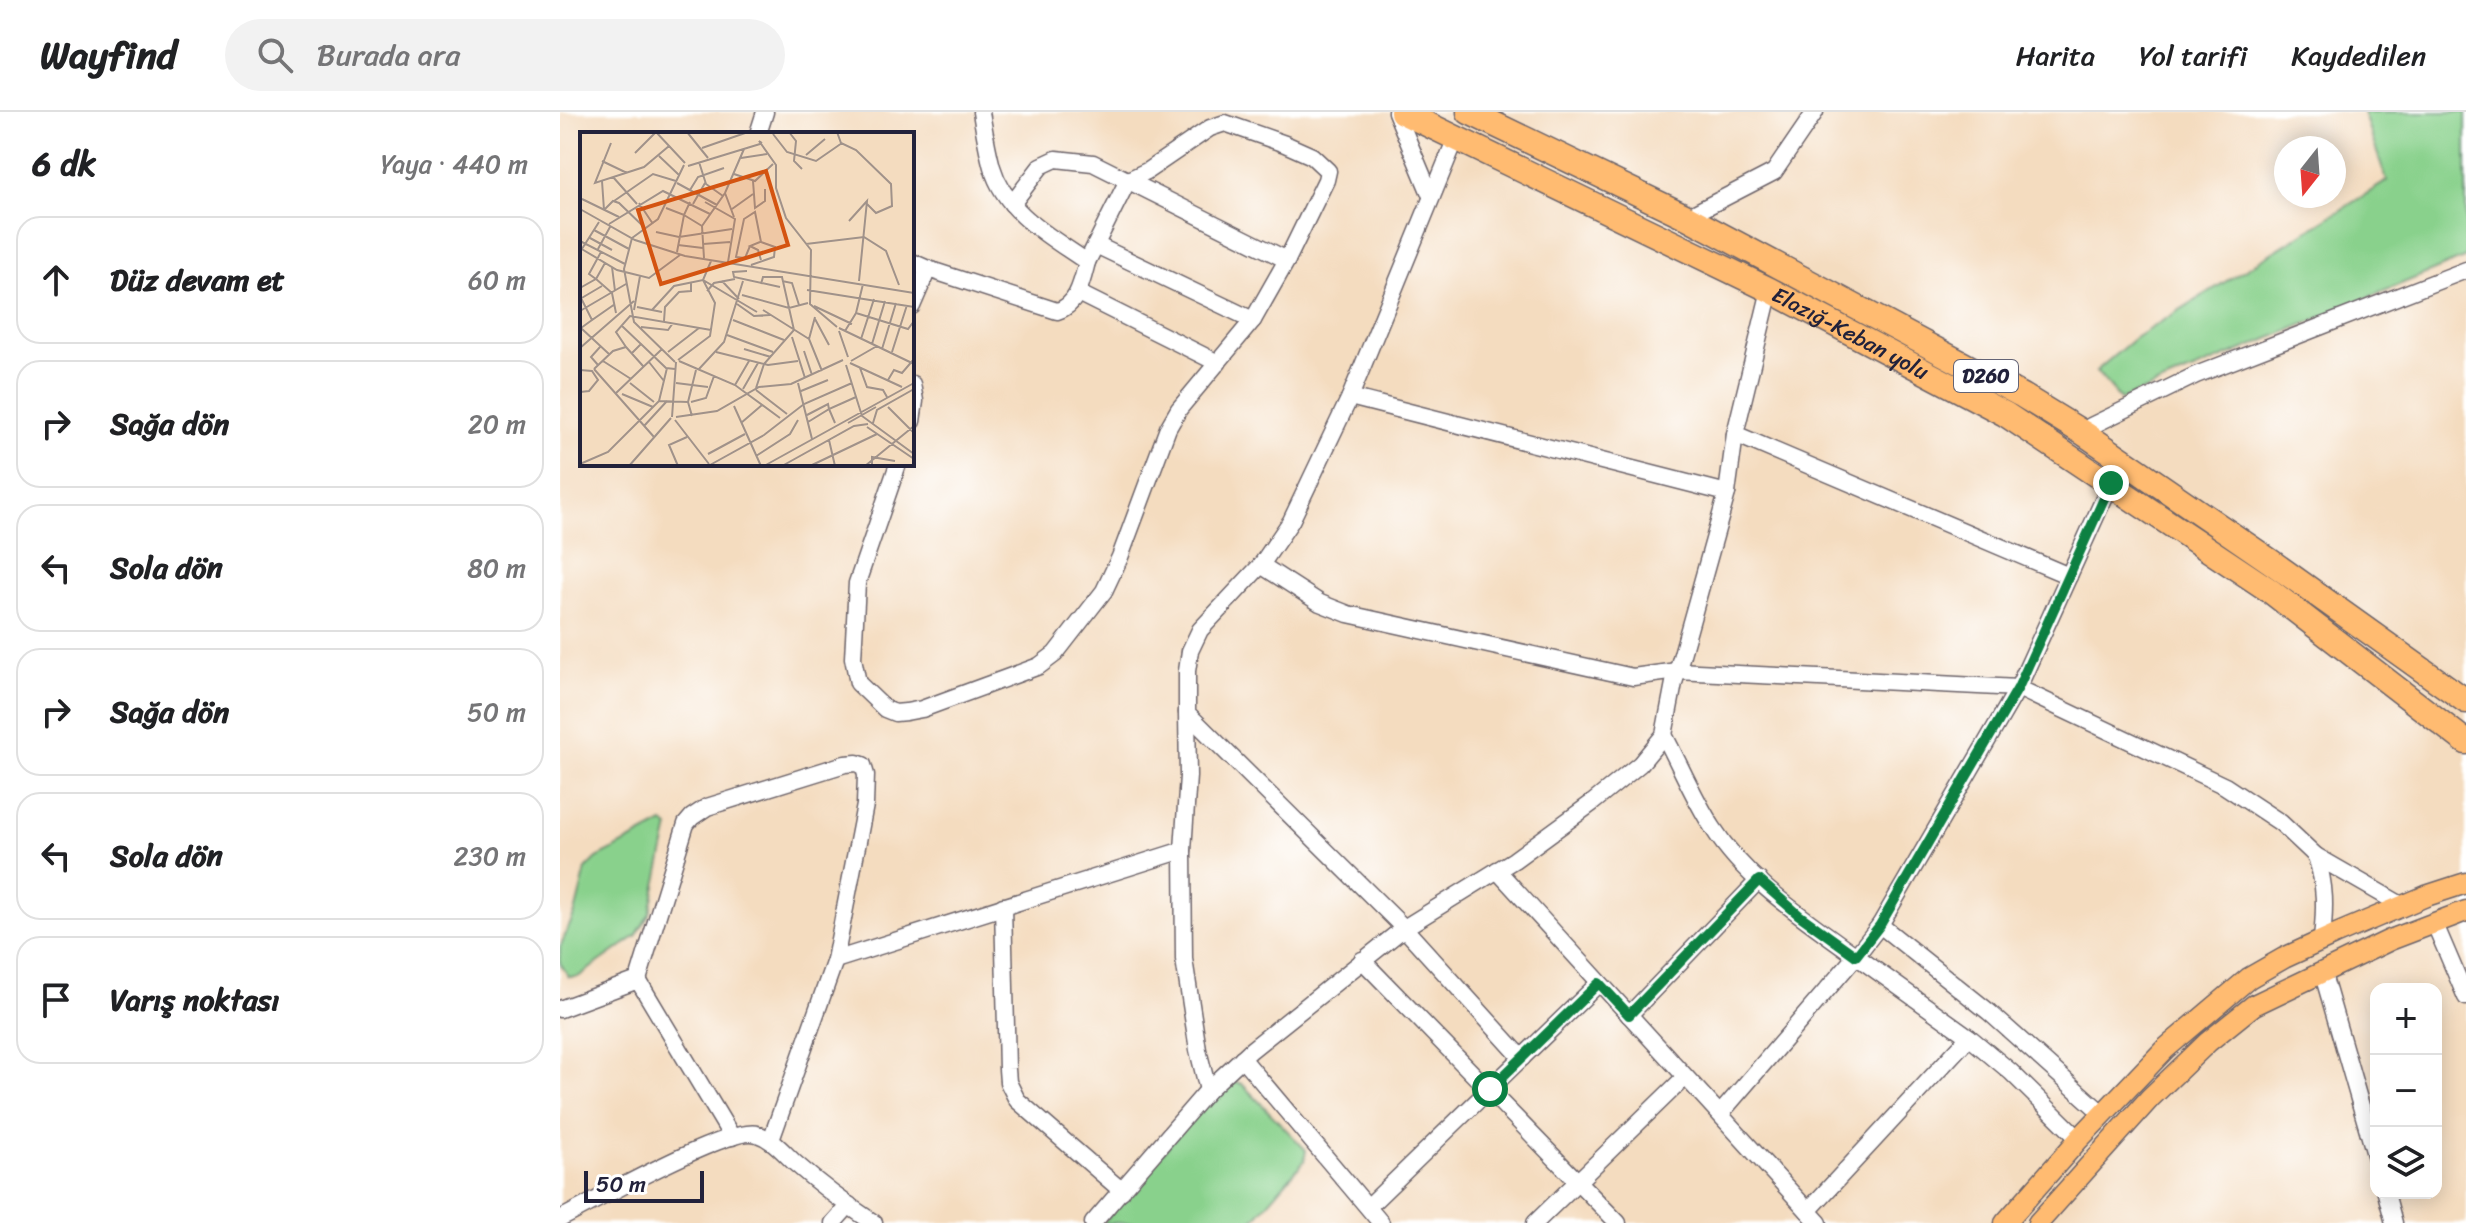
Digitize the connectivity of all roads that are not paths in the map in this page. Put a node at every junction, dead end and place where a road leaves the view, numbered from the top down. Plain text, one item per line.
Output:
1 (765, 112) edge
2 (981, 112) edge
3 (1399, 112) edge
4 (1469, 112) edge
5 (1815, 112) edge
6 (759, 132) edge
7 (1456, 138) junction
8 (1128, 180) junction
9 (1431, 196) junction
10 (1012, 204) junction
11 (1687, 217) junction
12 (1096, 245) junction
13 (1287, 260) junction
14 (1087, 262) junction
15 (914, 263) edge
16 (928, 269) junction
17 (2466, 270) edge
18 (1770, 290) junction
19 (1078, 293) junction
20 (914, 301) edge
21 (1253, 320) junction
22 (1218, 363) junction
23 (1350, 397) junction
24 (1735, 434) junction
25 (2085, 434) junction
26 (897, 466) edge
27 (2111, 483) junction
28 (1727, 493) junction
29 (1261, 565) junction
30 (2069, 576) junction
31 (1677, 671) junction
32 (2018, 688) junction
33 (2466, 701) edge
34 (1187, 713) junction
35 (1664, 735) junction
36 (2466, 742) edge
37 (1183, 850) junction
38 (2316, 856) junction
39 (1497, 870) junction
40 (1759, 880) junction
41 (2466, 883) edge
42 (1003, 906) junction
43 (2403, 906) junction
44 (2466, 911) edge
45 (2434, 922) junction
46 (1880, 925) junction
47 (1404, 928) junction
48 (2322, 940) junction
49 (1856, 956) junction
50 (835, 960) junction
51 (1362, 960) junction
52 (2322, 971) junction
53 (638, 980) junction
54 (1599, 983) junction
55 (2466, 997) edge
56 (560, 1009) edge
57 (1629, 1015) junction
58 (1969, 1037) junction
59 (1242, 1058) junction
60 (1522, 1058) junction
61 (1685, 1077) junction
62 (1490, 1089) junction
63 (1208, 1090) junction
64 (1720, 1114) junction
65 (2103, 1114) junction
66 (732, 1137) junction
67 (2370, 1137) edge
68 (2079, 1139) junction
69 (771, 1140) junction
70 (1578, 1181) junction
71 (1122, 1191) junction
72 (2388, 1199) edge
73 (849, 1205) junction
74 (1368, 1207) junction
75 (1814, 1217) edge
76 (560, 1219) edge
77 (833, 1223) edge
78 (874, 1223) edge
79 (1093, 1223) edge
80 (1381, 1223) edge
81 (1535, 1223) edge
82 (1618, 1223) edge
83 (2005, 1223) edge
84 (2038, 1223) edge
85 (2394, 1223) edge

1 - 6 street
2 - 10 street
3 - 7 highway, Elazığ-Keban yolu / D260
3 - 9 street
4 - 11 highway, Elazığ-Keban yolu / D260
5 - 11 street
7 - 9 street
7 - 18 highway, Elazığ-Keban yolu / D260
8 - 10 street
8 - 12 street
8 - 13 street
8 - 13 street
9 - 23 street
10 - 14 street
11 - 25 highway, Elazığ-Keban yolu / D260
12 - 14 street
12 - 21 street
13 - 21 street
14 - 19 street
15 - 16 street
16 - 19 street
16 - 20 street
17 - 25 street
18 - 24 street
18 - 27 highway, Elazığ-Keban yolu / D260
19 - 22 street
21 - 22 street
22 - 26 street
23 - 28 street
23 - 29 street
24 - 28 street
24 - 30 street
25 - 33 highway, Elazığ-Keban yolu / D260
27 - 30 street
27 - 36 highway, Elazığ-Keban yolu / D260
28 - 31 street
29 - 31 street
29 - 34 street
30 - 32 street
31 - 32 street
31 - 35 street
32 - 38 street
32 - 46 street
34 - 37 street
34 - 47 street
35 - 39 street
35 - 40 street
37 - 42 street
37 - 63 street
38 - 43 street
38 - 48 street
39 - 47 street
39 - 54 street
40 - 49 street
40 - 57 street
41 - 43 main road
42 - 50 street
42 - 71 street
43 - 48 main road
44 - 45 main road
45 - 52 main road
45 - 55 street
46 - 49 street
46 - 65 street
47 - 51 street
47 - 60 street
48 - 65 main road
49 - 58 street
49 - 64 street
50 - 53 street
50 - 69 street
51 - 59 street
51 - 62 street
52 - 67 street
52 - 84 main road
53 - 56 street
53 - 66 street
54 - 57 street
54 - 60 street
57 - 61 street
58 - 68 street
58 - 75 street
59 - 63 street
59 - 74 street
60 - 62 street
61 - 64 street
61 - 70 street
62 - 70 street
62 - 74 street
63 - 71 street
64 - 75 street
65 - 68 main road
66 - 69 street
66 - 76 street
68 - 83 main road
69 - 73 street
70 - 81 street
70 - 82 street
71 - 79 street
72 - 85 street
73 - 77 street
73 - 78 street
74 - 80 street

